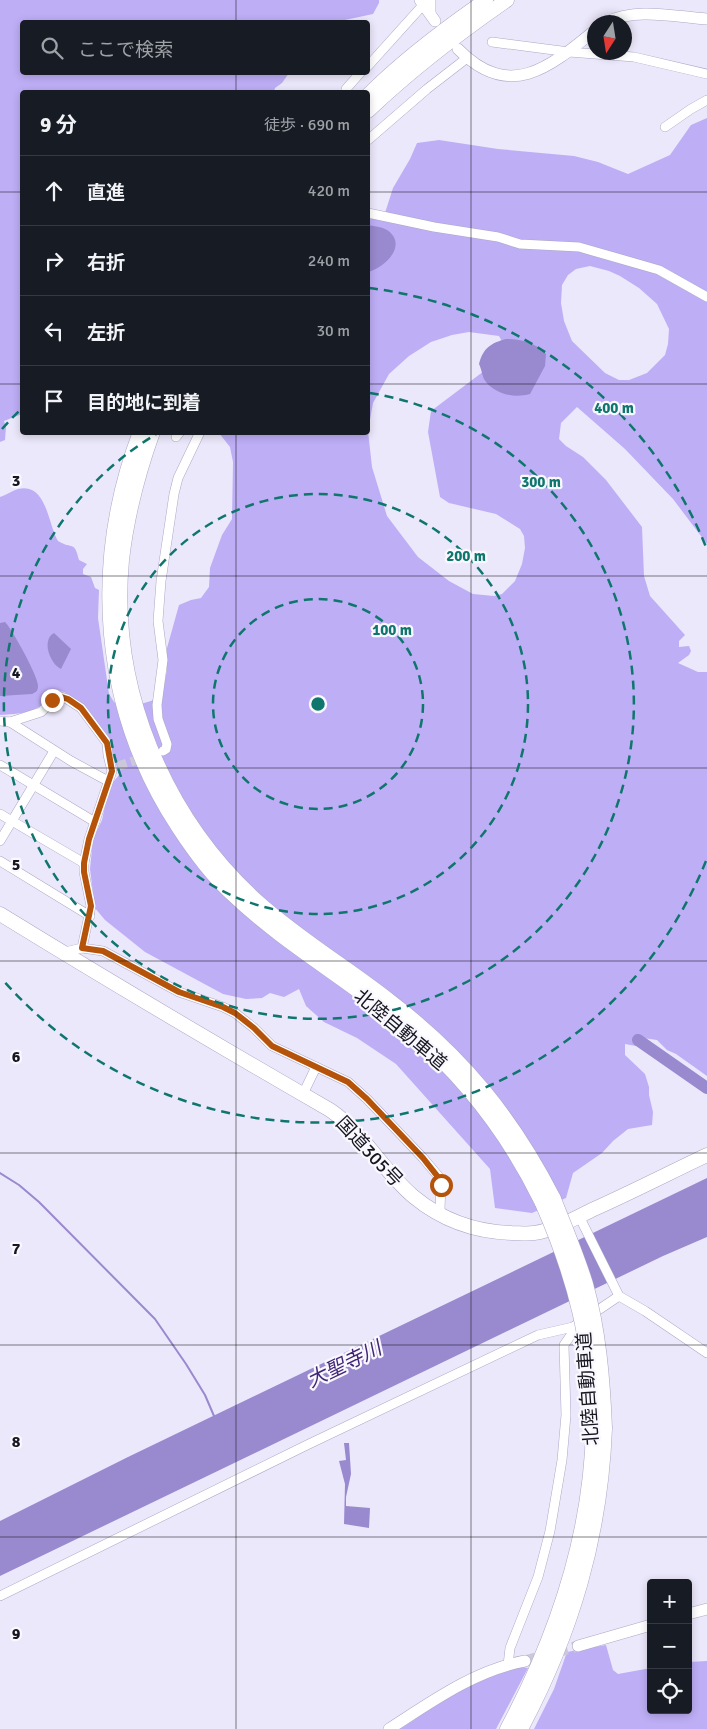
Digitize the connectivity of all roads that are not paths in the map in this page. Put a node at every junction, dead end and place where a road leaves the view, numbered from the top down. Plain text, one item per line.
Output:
1 (471, 0) edge
2 (486, 0) edge
3 (507, 0) edge
4 (425, 2) edge
5 (632, 16) edge
6 (433, 18) dead end
7 (707, 19) edge
8 (587, 37) edge
9 (492, 42) dead end
10 (458, 49) dead end
11 (569, 52) junction
12 (467, 58) junction
13 (404, 62) junction
14 (370, 64) edge
15 (707, 74) edge
16 (358, 75) edge
17 (346, 89) dead end
18 (370, 92) edge
19 (707, 100) edge
20 (370, 109) edge
21 (666, 126) dead end
22 (370, 138) edge
23 (370, 213) edge
24 (707, 297) edge
25 (139, 435) edge
26 (152, 435) edge
27 (199, 435) edge
28 (5, 722) edge
29 (54, 751) junction
30 (163, 751) dead end
31 (0, 765) edge
32 (108, 781) junction
33 (34, 785) junction
34 (0, 814) edge
35 (12, 821) junction
36 (95, 822) junction
37 (0, 841) edge
38 (0, 861) edge
39 (84, 863) junction
40 (0, 914) edge
41 (90, 916) junction
42 (82, 948) junction
43 (64, 952) junction
44 (316, 1066) junction
45 (302, 1094) junction
46 (707, 1155) edge
47 (548, 1201) junction
48 (442, 1216) junction
49 (580, 1220) junction
50 (619, 1296) junction
51 (574, 1327) junction
52 (707, 1352) edge
53 (599, 1428) junction
54 (0, 1596) edge
55 (707, 1609) edge
56 (692, 1613) edge
57 (647, 1626) edge
58 (578, 1646) tunnel mouth
59 (525, 1660) tunnel mouth
60 (508, 1665) junction
61 (389, 1729) edge
62 (507, 1729) edge
63 (521, 1729) edge

1 - 13 highway
2 - 13 highway
3 - 20 highway
4 - 6 main road
4 - 14 street
5 - 7 main road
8 - 11 main road
9 - 11 street
10 - 12 main road
11 - 12 main road
11 - 15 street
12 - 22 street
13 - 18 highway
16 - 17 street
19 - 21 street
23 - 24 street
25 - 47 highway, 北陸自動車道
26 - 47 highway, 北陸自動車道
27 - 30 street
28 - 29 street
28 - 32 street
29 - 32 street
29 - 33 street
31 - 33 street
32 - 36 street
33 - 35 street
33 - 36 street
34 - 35 street
35 - 37 street
35 - 39 street
36 - 39 street
38 - 41 street
39 - 41 street
40 - 43 highway, 国道305号
41 - 42 street
42 - 43 street
42 - 44 street
43 - 45 highway, 国道305号
44 - 45 street
44 - 48 street
45 - 48 highway, 国道305号
46 - 49 highway, 国道305号
47 - 53 highway, 北陸自動車道, bridge
48 - 49 highway, 国道305号
49 - 50 street
50 - 51 street
50 - 52 street
51 - 54 street
51 - 60 street
53 - 62 highway, 北陸自動車道
53 - 63 highway, 北陸自動車道
55 - 56 main road
57 - 58 main road
59 - 60 main road
60 - 61 main road

